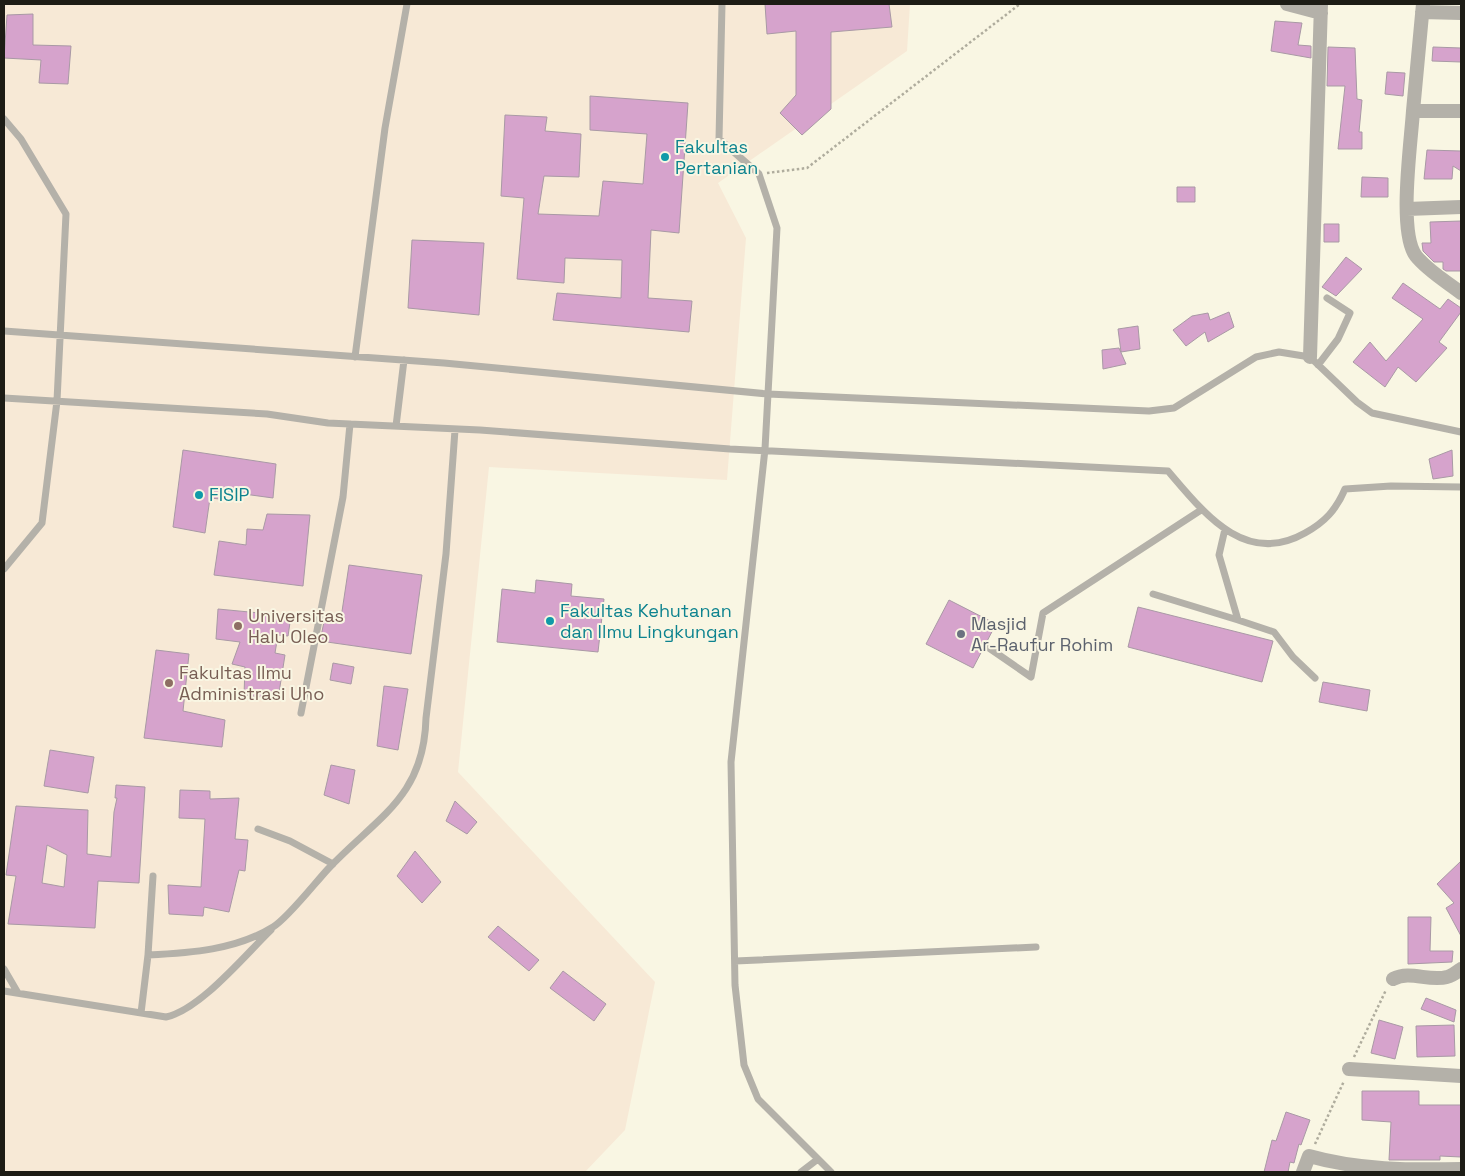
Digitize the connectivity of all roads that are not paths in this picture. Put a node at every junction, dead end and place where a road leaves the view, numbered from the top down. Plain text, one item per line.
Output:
1 (407, 4) edge
2 (722, 4) edge
3 (1287, 4) edge
4 (1321, 8) edge
5 (1422, 8) edge
6 (1461, 13) edge
7 (1413, 111) junction
8 (1461, 111) edge
9 (4, 119) edge
10 (1461, 207) edge
11 (1407, 209) junction
12 (1461, 293) edge
13 (1327, 298) dead end
14 (4, 331) edge
15 (61, 335) junction
16 (355, 357) junction
17 (404, 360) junction
18 (1314, 361) junction
19 (768, 394) junction
20 (4, 398) edge
21 (57, 401) junction
22 (350, 424) junction
23 (396, 426) junction
24 (455, 430) junction
25 (1461, 432) edge
26 (765, 449) junction
27 (1461, 487) edge
28 (1201, 510) junction
29 (1225, 529) junction
30 (4, 569) edge
31 (1153, 594) dead end
32 (1238, 620) junction
33 (989, 648) dead end
34 (1316, 678) dead end
35 (301, 713) dead end
36 (258, 829) dead end
37 (333, 864) junction
38 (153, 876) dead end
39 (275, 926) junction
40 (1036, 947) dead end
41 (148, 955) junction
42 (735, 961) junction
43 (4, 969) edge
44 (1461, 969) edge
45 (1393, 979) dead end
46 (4, 991) edge
47 (18, 994) junction
48 (140, 1012) junction
49 (1349, 1069) dead end
50 (1461, 1076) edge
51 (818, 1158) junction
52 (1461, 1169) edge
53 (801, 1172) edge
54 (831, 1172) edge
55 (1303, 1172) edge

1 - 16 lane
2 - 19 lane
3 - 4 street
4 - 18 street
5 - 6 street
5 - 7 street
7 - 8 street
7 - 11 street
9 - 15 lane
10 - 11 street
11 - 12 street
13 - 18 lane
14 - 15 lane
15 - 16 lane
15 - 21 lane
16 - 17 lane
17 - 19 lane
17 - 23 lane
18 - 19 lane
18 - 25 lane
19 - 26 lane
20 - 21 lane
21 - 22 lane
21 - 30 lane
22 - 23 lane
22 - 35 lane
23 - 24 lane
24 - 26 lane
24 - 37 lane
26 - 28 lane
26 - 42 lane
27 - 29 lane
28 - 29 lane
28 - 33 lane
29 - 32 lane
31 - 32 lane
32 - 34 lane
36 - 37 lane
37 - 39 lane
38 - 41 lane
39 - 41 lane
39 - 48 lane
40 - 42 lane
41 - 48 lane
42 - 51 lane
43 - 47 lane
44 - 45 street
46 - 47 lane
47 - 48 lane
49 - 50 street
51 - 53 lane
51 - 54 lane
52 - 55 street

